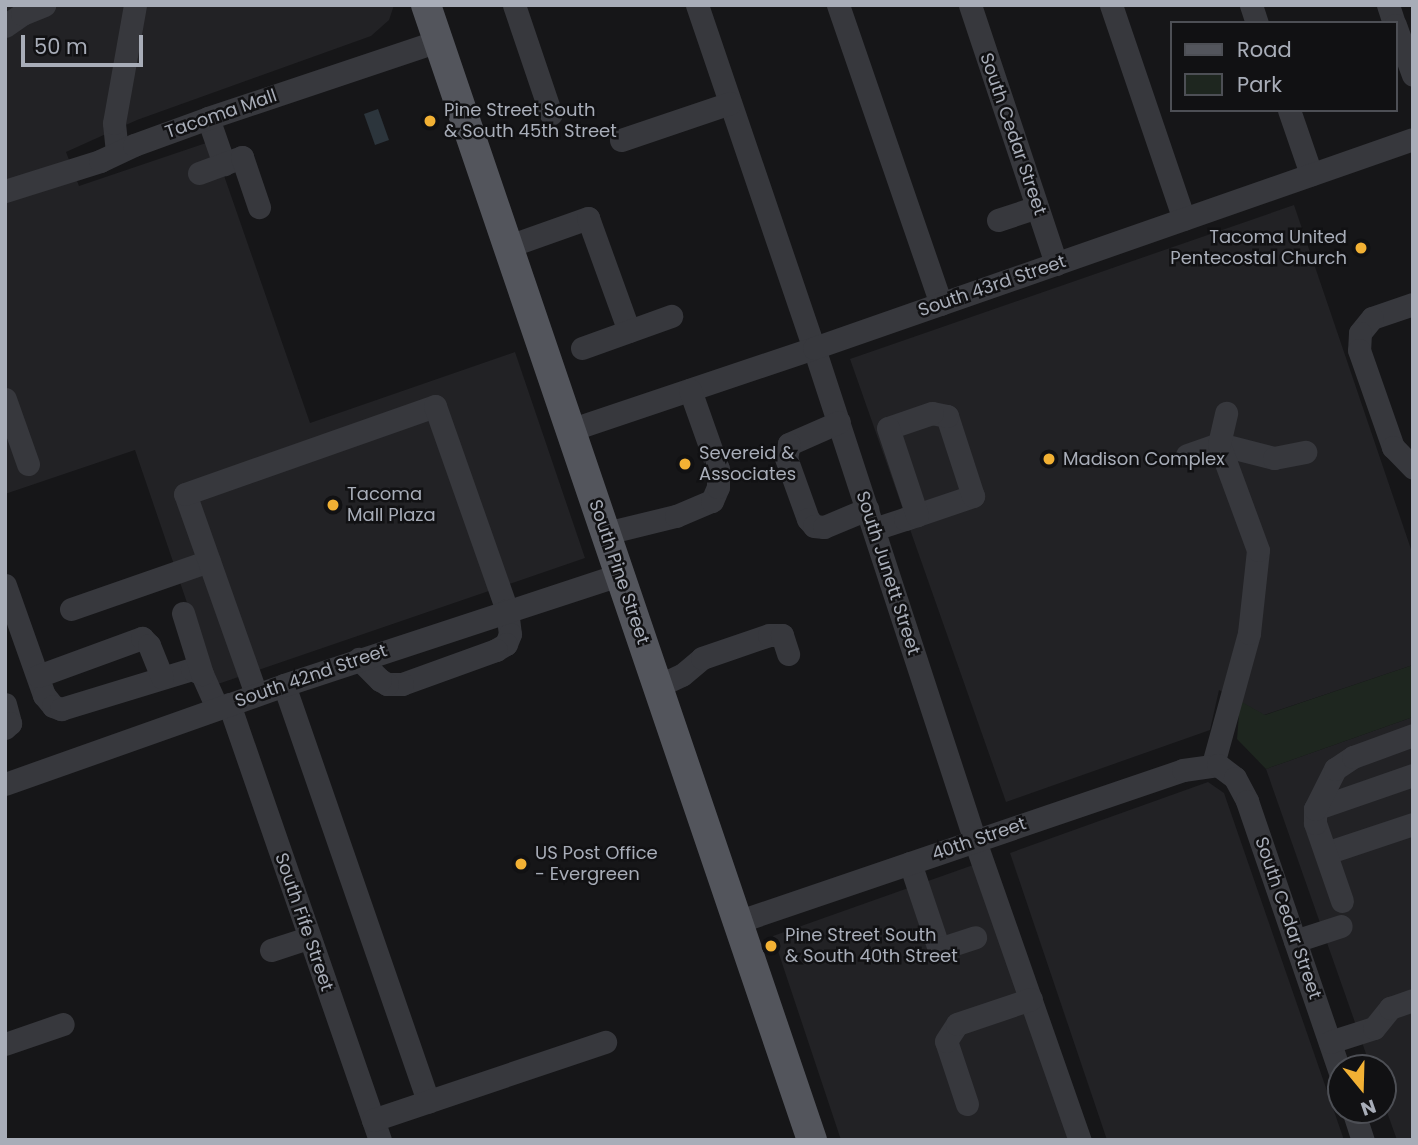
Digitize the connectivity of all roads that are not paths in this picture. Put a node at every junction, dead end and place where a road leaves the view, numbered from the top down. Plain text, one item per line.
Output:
1 (44, 5) edge
2 (135, 5) edge
3 (426, 5) edge
4 (514, 5) edge
5 (696, 5) edge
6 (838, 5) edge
7 (970, 5) edge
8 (1111, 5) edge
9 (5, 26) edge
10 (1397, 30) edge
11 (438, 41) junction
12 (1413, 75) edge
13 (730, 103) junction
14 (1290, 112) edge
15 (551, 114) dead end
16 (208, 118) junction
17 (1413, 139) edge
18 (621, 140) dead end
19 (117, 152) junction
20 (224, 164) junction
21 (199, 173) dead end
22 (1311, 174) junction
23 (5, 191) edge
24 (259, 207) dead end
25 (1037, 207) junction
26 (1184, 219) junction
27 (998, 220) dead end
28 (509, 246) junction
29 (1056, 264) junction
30 (1413, 303) edge
31 (941, 304) junction
32 (671, 316) dead end
33 (629, 331) junction
34 (582, 348) dead end
35 (814, 348) junction
36 (690, 390) junction
37 (5, 400) edge
38 (1226, 413) dead end
39 (839, 422) junction
40 (570, 430) junction
41 (1219, 444) junction
42 (1305, 452) dead end
43 (1187, 455) dead end
44 (28, 464) dead end
45 (1413, 468) edge
46 (917, 515) junction
47 (870, 519) junction
48 (606, 533) junction
49 (209, 561) junction
50 (619, 575) junction
51 (5, 585) edge
52 (71, 609) dead end
53 (507, 610) junction
54 (183, 613) dead end
55 (788, 654) dead end
56 (359, 659) junction
57 (202, 674) junction
58 (38, 676) junction
59 (162, 678) junction
60 (284, 685) junction
61 (658, 686) junction
62 (256, 694) junction
63 (223, 706) junction
64 (1413, 735) edge
65 (1218, 766) junction
66 (1413, 775) edge
67 (5, 784) edge
68 (1315, 808) junction
69 (1413, 824) edge
70 (975, 841) junction
71 (1326, 853) junction
72 (910, 863) junction
73 (1342, 901) dead end
74 (737, 922) junction
75 (1340, 926) dead end
76 (975, 937) dead end
77 (309, 938) junction
78 (1295, 941) junction
79 (271, 950) dead end
80 (1031, 999) junction
81 (1413, 1000) edge
82 (63, 1024) dead end
83 (605, 1042) dead end
84 (1329, 1042) junction
85 (5, 1044) edge
86 (1333, 1054) edge
87 (428, 1102) junction
88 (967, 1104) dead end
89 (377, 1130) edge
90 (812, 1140) edge
91 (1080, 1140) edge

1 - 9 street
2 - 19 street
3 - 11 main road, South Pine Street
4 - 15 street
5 - 13 street, South Junett Street
6 - 31 street
7 - 25 street, South Cedar Street
8 - 26 street
10 - 12 street
11 - 16 street, Tacoma Mall
11 - 28 main road, South Pine Street
13 - 18 street
13 - 35 street, South Junett Street
14 - 22 street
16 - 19 street, Tacoma Mall
16 - 20 street
17 - 22 street, South 43rd Street
19 - 23 street, Tacoma Mall
20 - 21 street
20 - 24 street
22 - 26 street, South 43rd Street
25 - 27 street
25 - 29 street, South Cedar Street
26 - 29 street, South 43rd Street
28 - 33 street
28 - 40 main road, South Pine Street
29 - 31 street, South 43rd Street
30 - 45 street
31 - 35 street, South 43rd Street
32 - 33 street
33 - 34 street
35 - 36 street, South 43rd Street
35 - 39 street, South Junett Street
36 - 40 street, South 43rd Street
36 - 48 street
37 - 44 street
38 - 41 street
39 - 47 street, South Junett Street
39 - 47 street
40 - 48 main road, South Pine Street
41 - 42 street
41 - 43 street
41 - 65 street
46 - 46 street
46 - 47 street
47 - 70 street, South Junett Street
48 - 50 main road, South Pine Street
49 - 52 street
49 - 53 street
49 - 62 street
50 - 53 street, South 42nd Street
50 - 61 main road, South Pine Street
51 - 58 street
53 - 56 street, South 42nd Street
53 - 56 street
54 - 57 street, South Fife Street
55 - 61 street
56 - 60 street, South 42nd Street
57 - 59 street
57 - 63 street, South Fife Street
58 - 59 street
58 - 59 street
60 - 62 street, South 42nd Street
60 - 87 street
61 - 74 main road, South Pine Street
62 - 63 street, South 42nd Street
63 - 67 street, South 42nd Street
63 - 77 street, South Fife Street
64 - 68 street
65 - 70 street, 40th Street
65 - 78 street, South Cedar Street
66 - 68 street
68 - 71 street
69 - 71 street
70 - 72 street, 40th Street
70 - 80 street, South Junett Street
71 - 73 street
72 - 74 street, 40th Street
72 - 76 street
74 - 90 main road, South Pine Street
75 - 78 street
77 - 79 street
77 - 89 street, South Fife Street
78 - 84 street, South Cedar Street
80 - 88 street
80 - 91 street, South Junett Street
81 - 84 street
82 - 85 street
83 - 87 street
84 - 86 street, South Cedar Street
87 - 89 street

